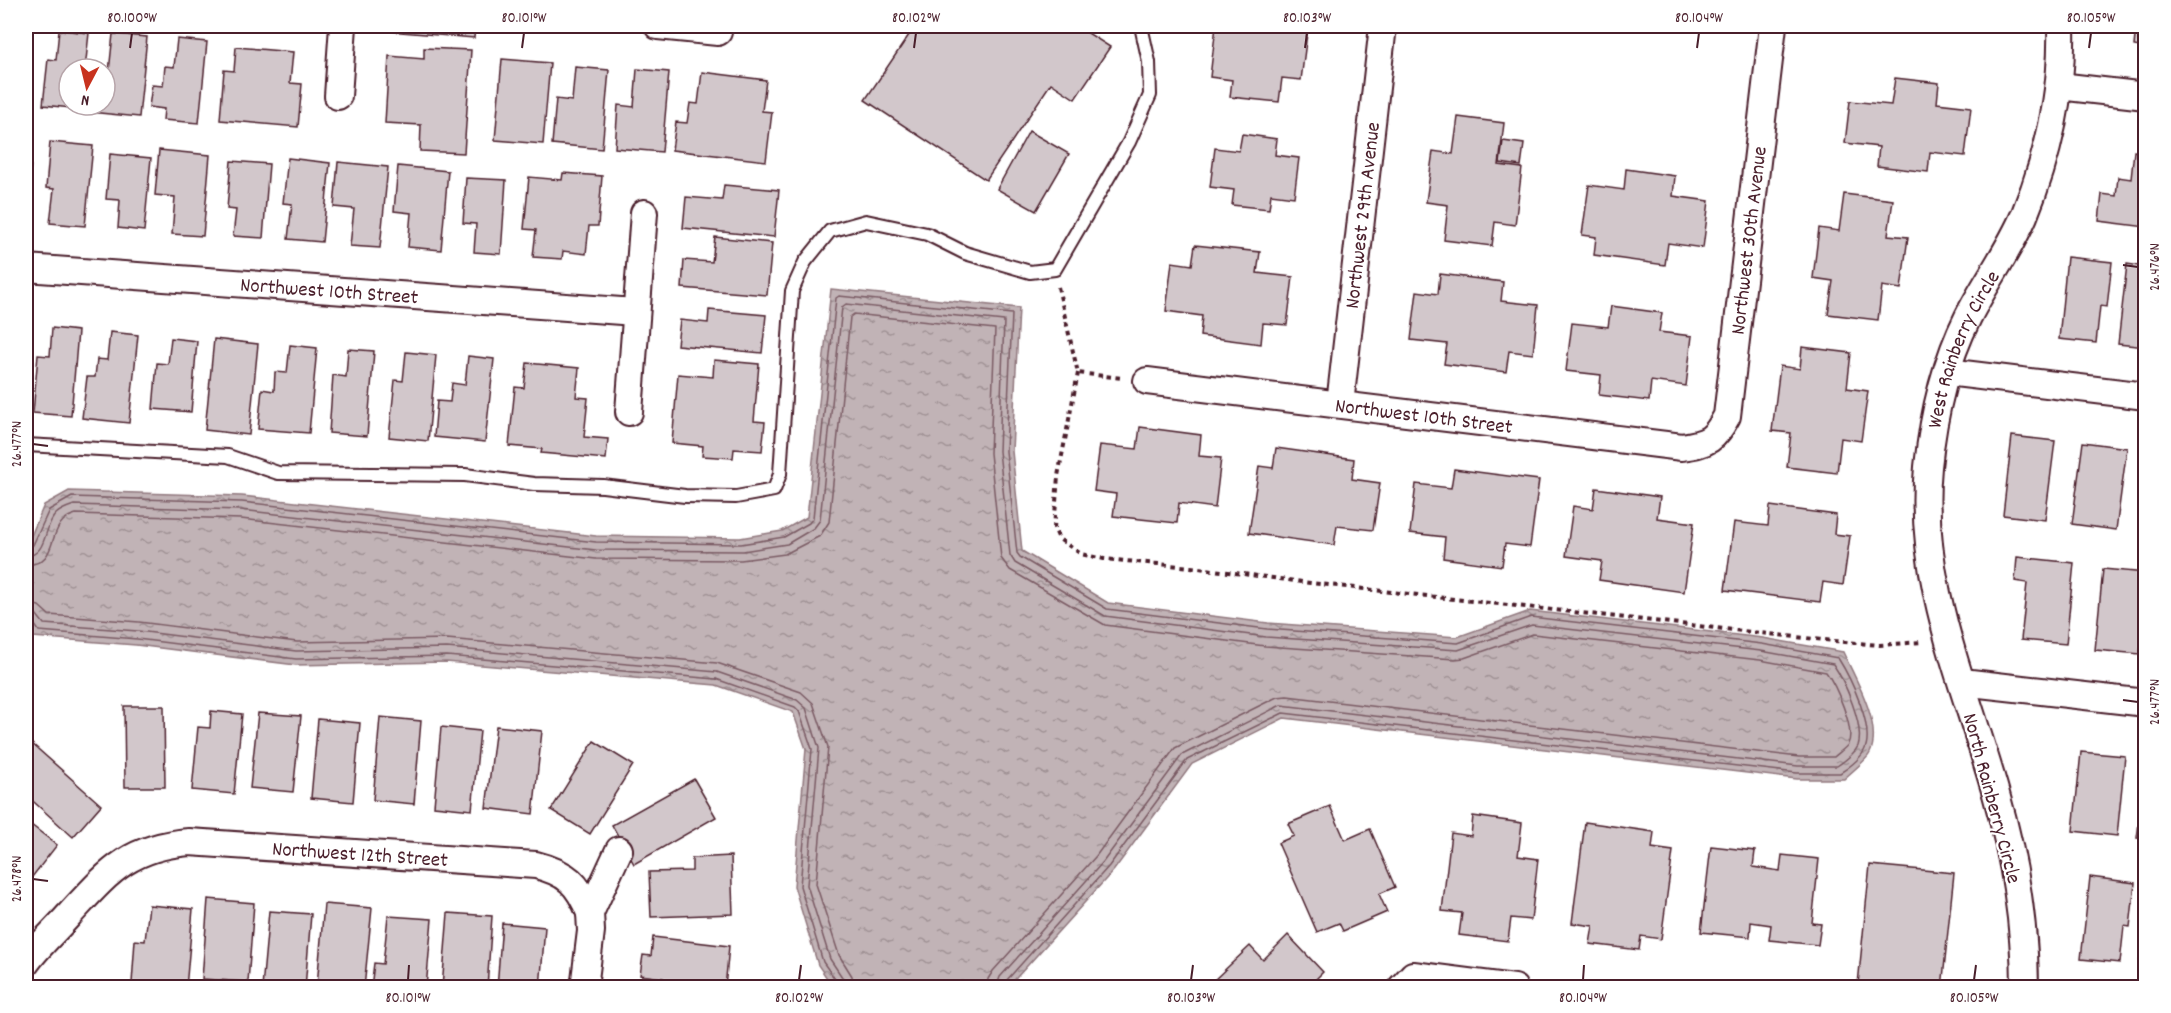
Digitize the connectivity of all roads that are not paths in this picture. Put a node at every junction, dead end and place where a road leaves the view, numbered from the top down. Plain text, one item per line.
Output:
1 (343, 26) edge
2 (658, 26) edge
3 (1141, 26) edge
4 (1383, 26) edge
5 (1773, 26) edge
6 (2061, 26) edge
7 (718, 32) dead end
8 (2059, 86) junction
9 (338, 96) dead end
10 (2145, 96) edge
11 (644, 213) dead end
12 (26, 268) edge
13 (635, 312) junction
14 (1947, 372) junction
15 (1147, 381) road end
16 (2145, 396) edge
17 (1340, 404) junction
18 (629, 412) dead end
19 (1701, 444) joint
20 (26, 445) edge
21 (1962, 681) junction
22 (2145, 704) edge
23 (619, 850) dead end
24 (590, 913) junction
25 (26, 963) edge
26 (1407, 981) edge
27 (584, 987) edge
28 (1514, 987) edge
29 (2025, 987) edge

1 - 9 street
2 - 7 street
3 - 20 lane
4 - 17 street, Northwest 29th Avenue
5 - 19 street, Northwest 30th Avenue
6 - 8 street, West Rainberry Circle
8 - 10 street
8 - 14 street, West Rainberry Circle
11 - 13 street
12 - 13 street, Northwest 10th Street
13 - 18 street
14 - 16 street
14 - 21 street, West Rainberry Circle
15 - 17 street, Northwest 10th Street
17 - 19 street, Northwest 10th Street
21 - 22 street
21 - 29 street, North Rainberry Circle
23 - 24 street
24 - 25 street, Northwest 12th Street
24 - 27 street
26 - 28 street

